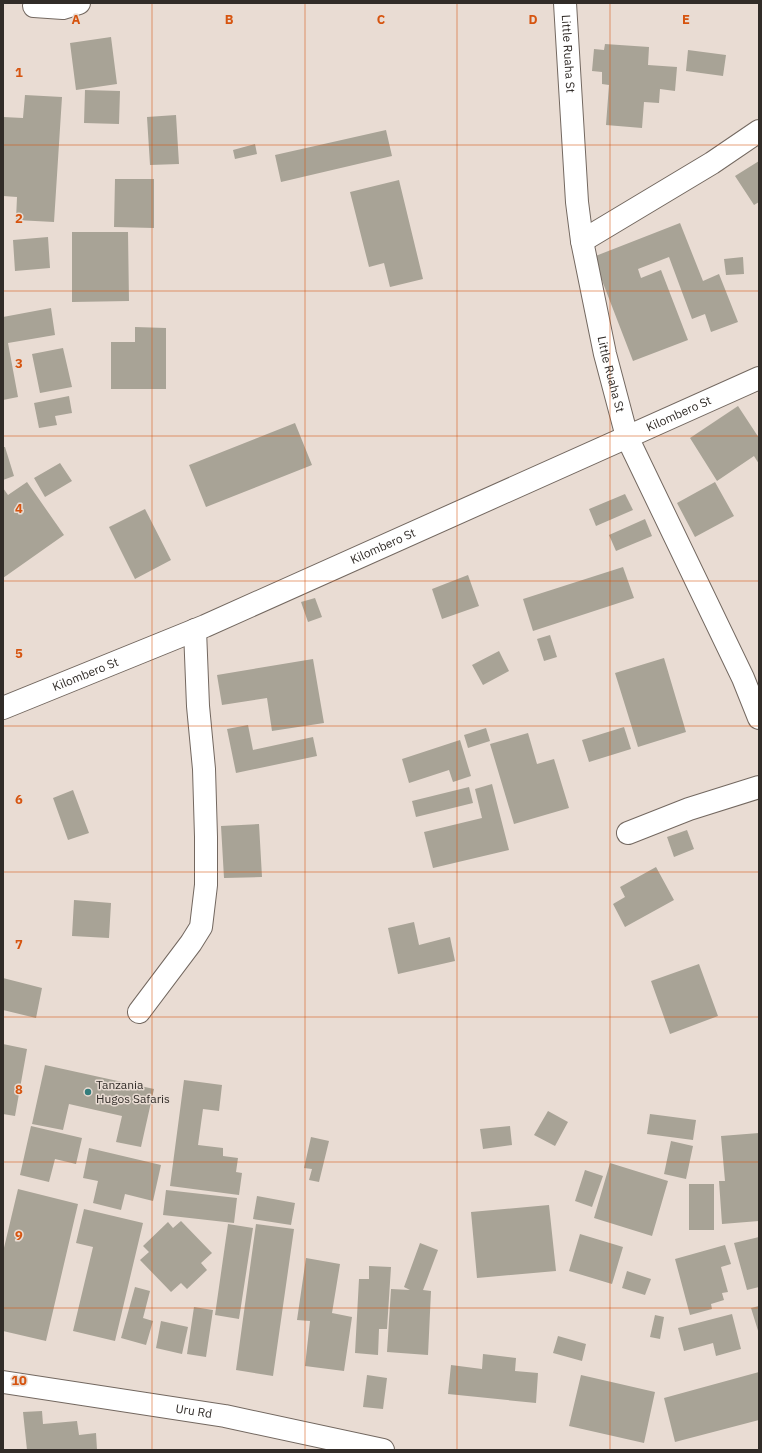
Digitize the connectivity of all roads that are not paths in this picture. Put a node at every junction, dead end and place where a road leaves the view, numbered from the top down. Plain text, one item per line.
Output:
1 (79, 3) edge
2 (565, 3) edge
3 (34, 6) dead end
4 (759, 131) edge
5 (582, 241) junction
6 (759, 378) edge
7 (627, 437) junction
8 (195, 630) junction
9 (4, 706) edge
10 (759, 718) edge
11 (759, 787) edge
12 (628, 833) dead end
13 (139, 1012) dead end
14 (3, 1382) edge
15 (383, 1450) edge

1 - 3 street
2 - 5 street, Little Ruaha St
4 - 5 street
5 - 7 street, Little Ruaha St
6 - 7 street, Kilombero St
7 - 8 street, Kilombero St
7 - 10 street, Little Ruaha St
8 - 9 street, Kilombero St
8 - 13 street
11 - 12 street
14 - 15 street, Uru Rd

